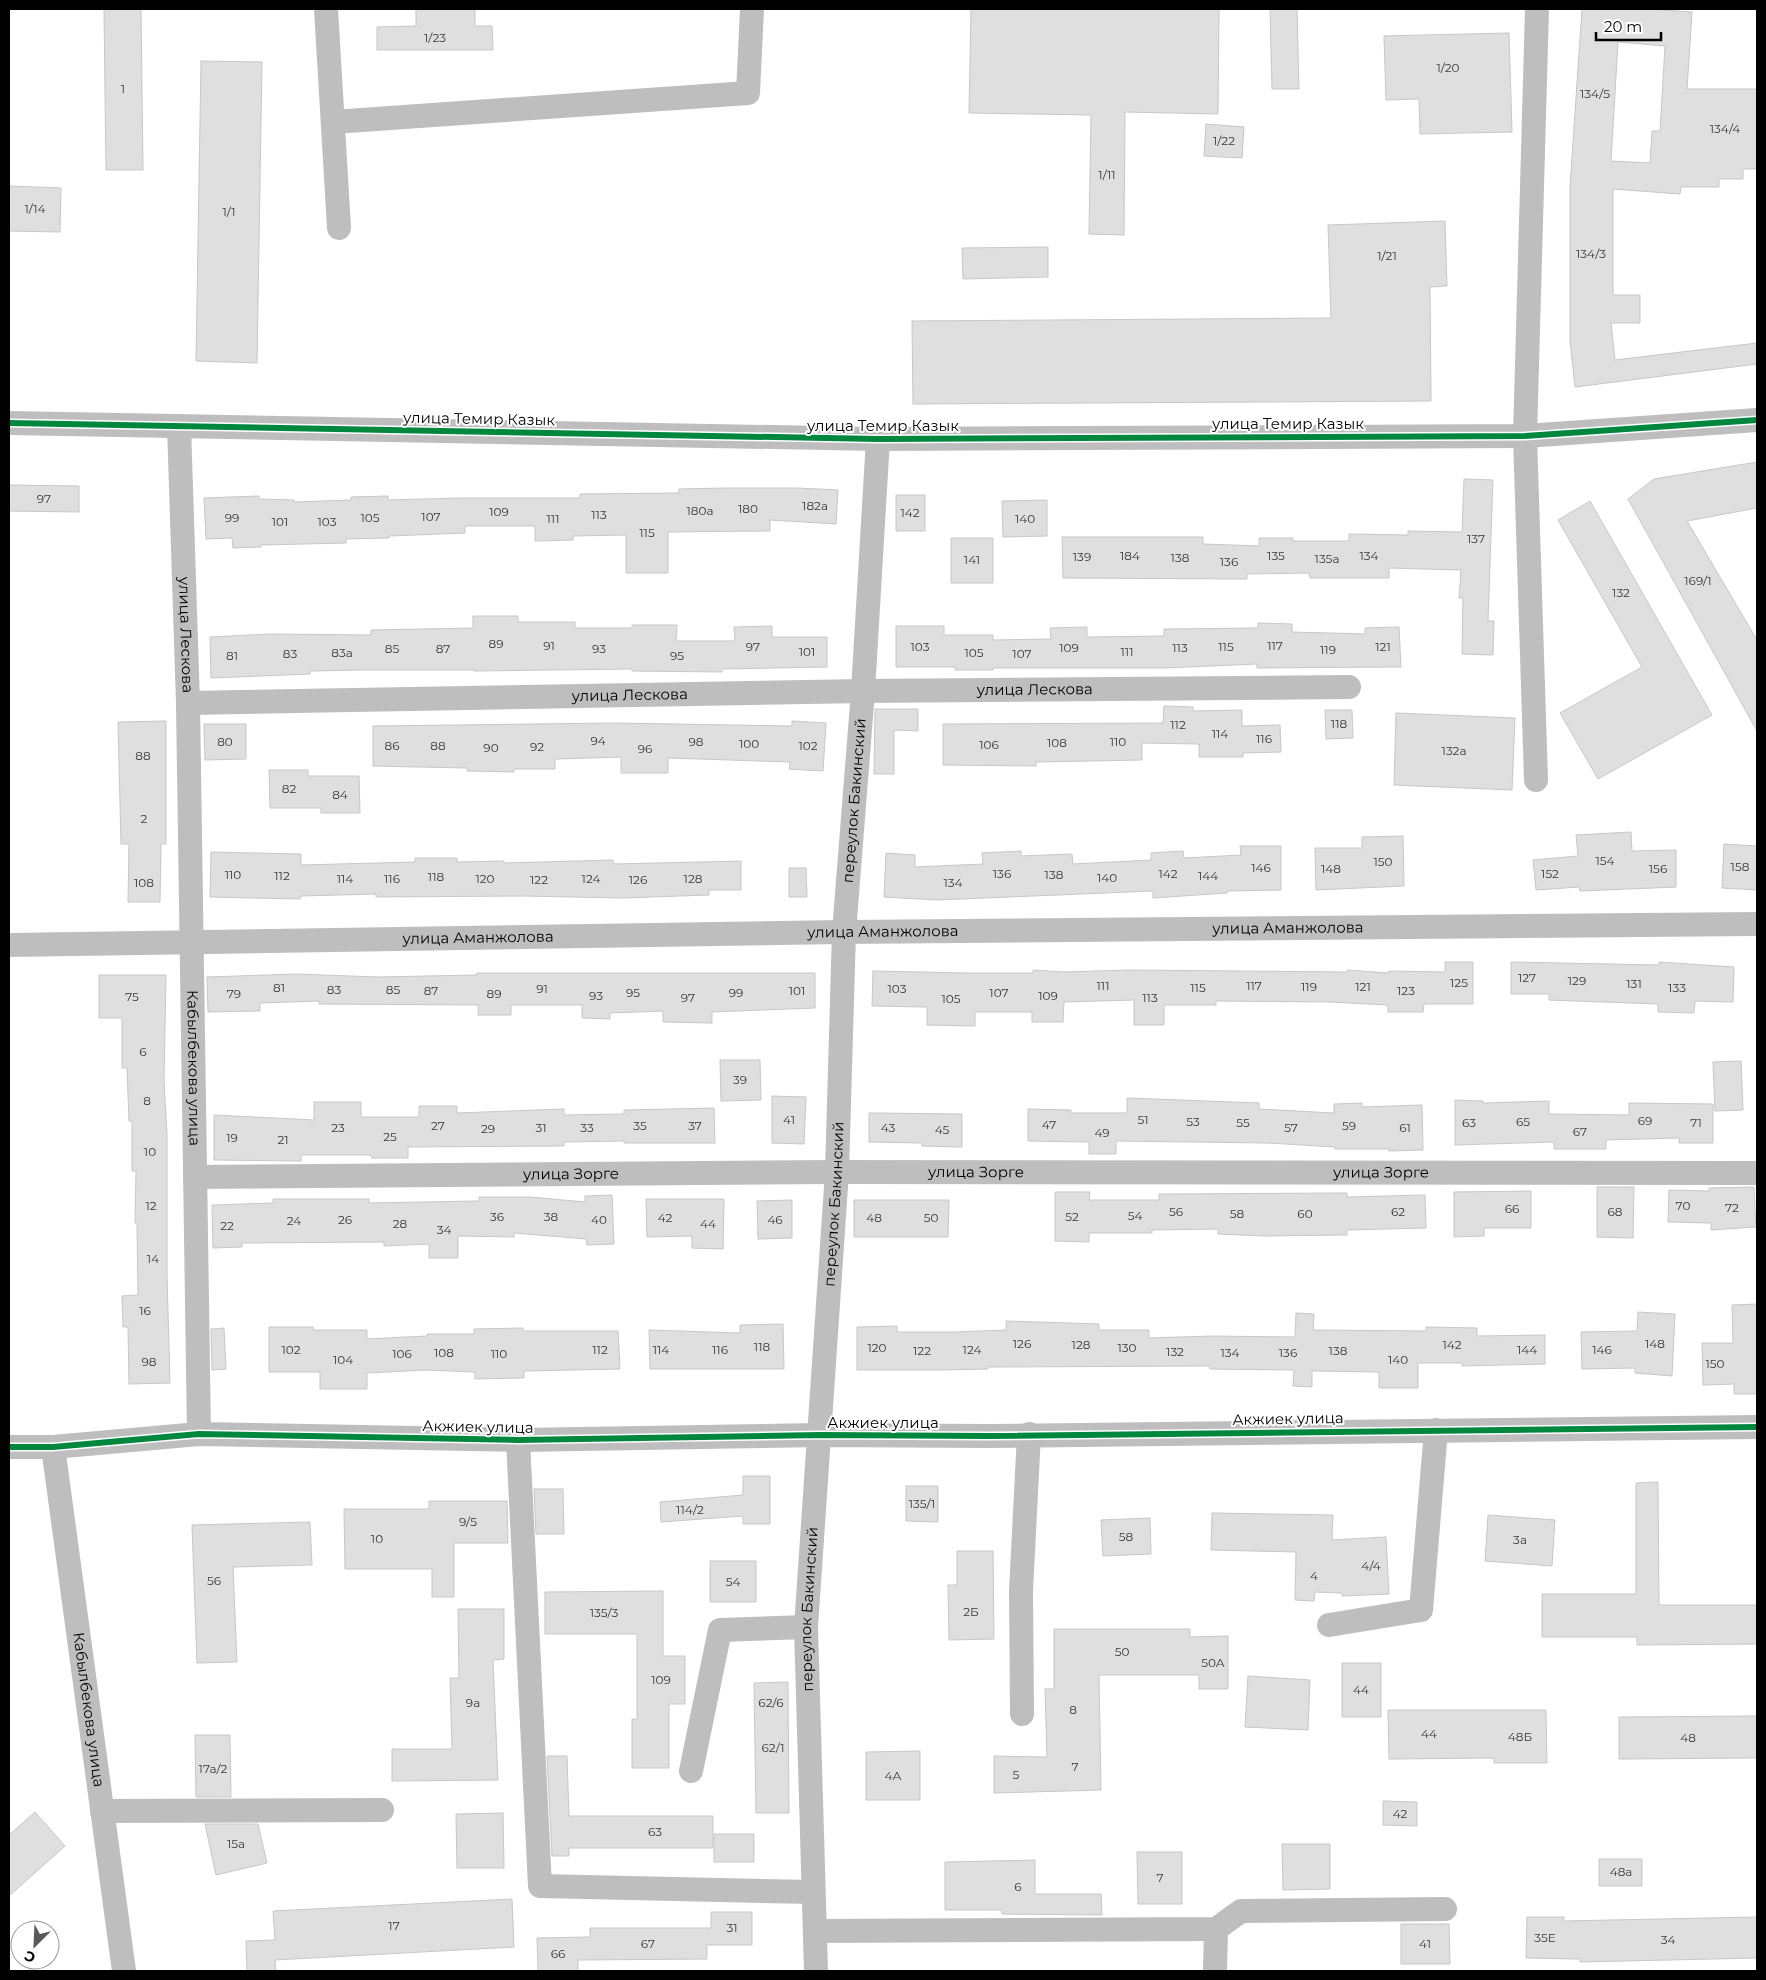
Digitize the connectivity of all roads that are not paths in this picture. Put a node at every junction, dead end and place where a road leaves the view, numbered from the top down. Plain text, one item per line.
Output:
1 (326, 9) edge
2 (752, 9) edge
3 (1537, 9) edge
4 (332, 122) junction
5 (338, 228) dead end
6 (1757, 420) edge
7 (9, 422) edge
8 (179, 426) junction
9 (1525, 436) junction
10 (878, 439) junction
11 (1349, 687) dead end
12 (863, 691) junction
13 (188, 703) junction
14 (1536, 780) dead end
15 (1757, 924) edge
16 (844, 932) junction
17 (190, 942) junction
18 (9, 945) edge
19 (837, 1172) junction
20 (1757, 1173) edge
21 (195, 1177) junction
22 (1757, 1427) edge
23 (1436, 1430) junction
24 (199, 1434) junction
25 (1030, 1434) junction
26 (820, 1435) junction
27 (518, 1440) junction
28 (9, 1447) edge
29 (53, 1447) junction
30 (1329, 1625) dead end
31 (806, 1627) junction
32 (1022, 1714) dead end
33 (691, 1771) dead end
34 (382, 1810) dead end
35 (102, 1811) junction
36 (813, 1892) junction
37 (1445, 1909) dead end
38 (1216, 1929) junction
39 (814, 1930) junction
40 (124, 1971) edge
41 (816, 1971) edge
42 (1215, 1971) edge

1 - 4 street
2 - 4 street
3 - 9 street
4 - 5 street
6 - 9 street, улица Темир Казык
7 - 8 street, улица Темир Казык
8 - 10 street, улица Темир Казык
8 - 13 street, улица Лескова
9 - 10 street, улица Темир Казык
9 - 14 street
10 - 12 street, переулок Бакинский
11 - 12 street, улица Лескова
12 - 13 street, улица Лескова
12 - 16 street, переулок Бакинский
13 - 17 street, Кабылбекова улица
15 - 16 street, улица Аманжолова
16 - 17 street, улица Аманжолова
16 - 19 street, переулок Бакинский
17 - 18 street, улица Аманжолова
17 - 21 street, Кабылбекова улица
19 - 20 street, улица Зорге
19 - 21 street, улица Зорге
19 - 26 street, переулок Бакинский
21 - 24 street, Кабылбекова улица
22 - 23 street, Акжиек улица
23 - 25 street, Акжиек улица
23 - 30 street
24 - 27 street, Акжиек улица
24 - 29 street, Акжиек улица
25 - 26 street, Акжиек улица
25 - 32 street
26 - 27 street, Акжиек улица
26 - 31 street, переулок Бакинский
27 - 36 street
28 - 29 street, Акжиек улица
29 - 35 street, Кабылбекова улица
31 - 33 street
31 - 36 street, переулок Бакинский
34 - 35 street
35 - 40 street, Кабылбекова улица
36 - 39 street, переулок Бакинский
37 - 38 street
38 - 39 street
38 - 42 street
39 - 41 street, переулок Бакинский

